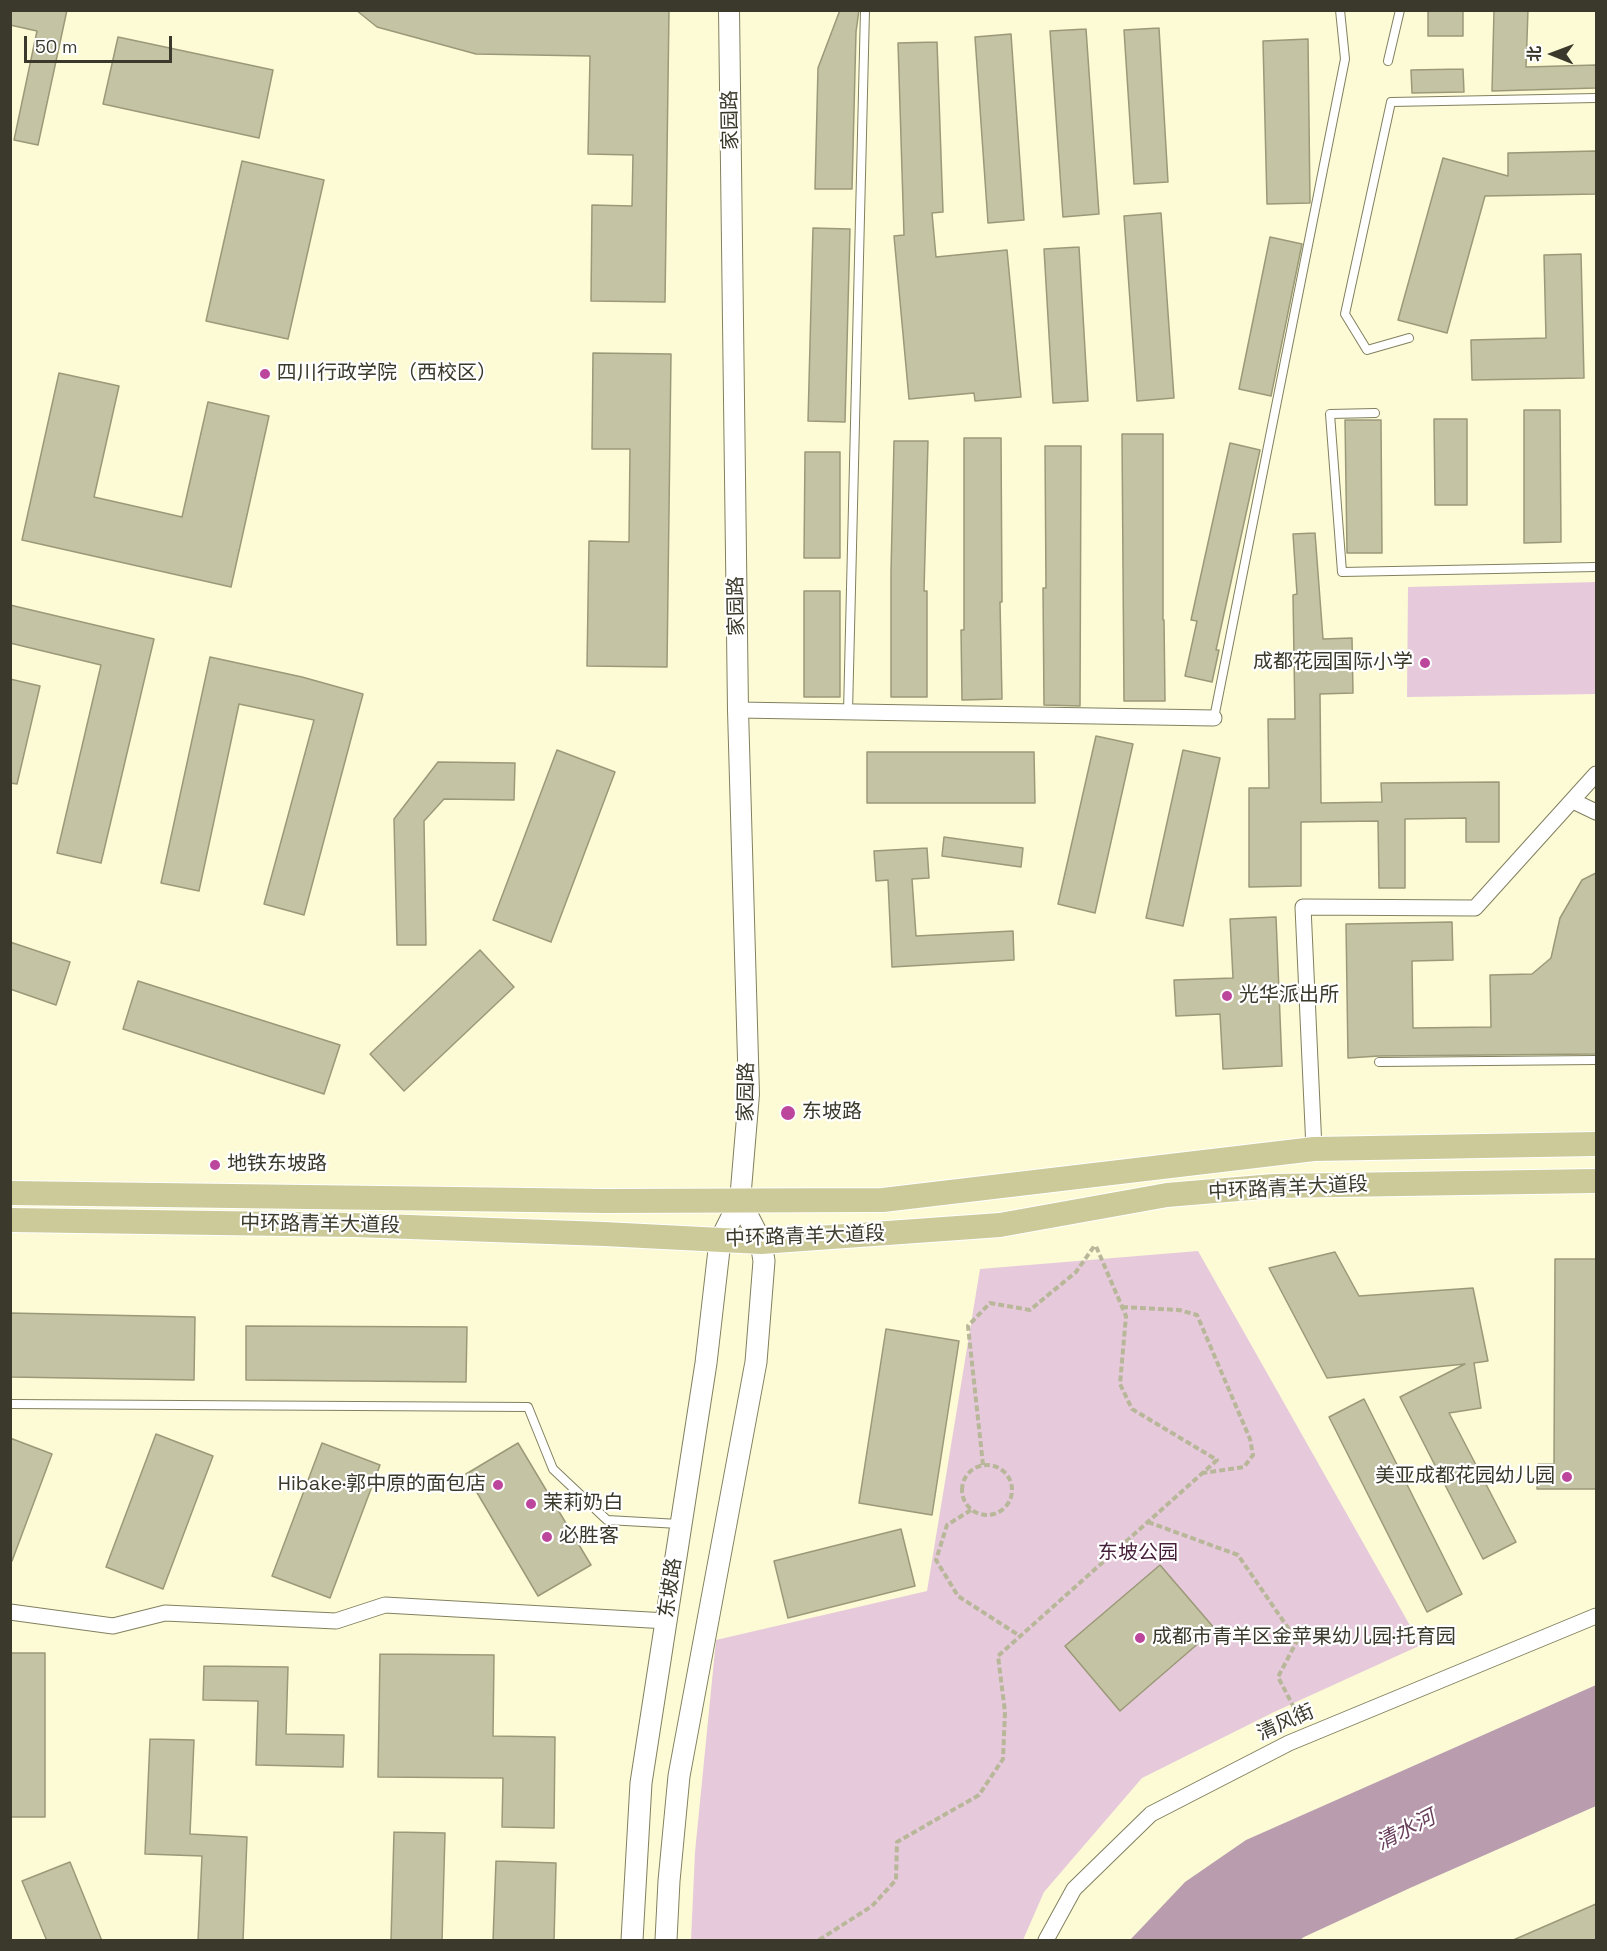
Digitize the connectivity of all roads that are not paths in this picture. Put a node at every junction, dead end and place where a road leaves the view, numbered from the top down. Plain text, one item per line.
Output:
1 (729, 10) edge
2 (865, 10) edge
3 (1340, 10) edge
4 (1400, 10) edge
5 (1388, 61) dead end
6 (1596, 98) edge
7 (1409, 338) dead end
8 (1375, 413) dead end
9 (1596, 567) edge
10 (738, 710) junction
11 (848, 712) junction
12 (1214, 718) joint
13 (1596, 774) edge
14 (1572, 801) junction
15 (1596, 812) edge
16 (1596, 1060) edge
17 (1379, 1062) dead end
18 (1596, 1144) edge
19 (1314, 1149) junction
20 (1596, 1181) edge
21 (10, 1193) edge
22 (740, 1201) junction
23 (10, 1220) edge
24 (720, 1241) junction
25 (761, 1242) junction
26 (10, 1404) edge
27 (681, 1524) junction
28 (10, 1612) edge
29 (1596, 1616) edge
30 (667, 1621) junction
31 (632, 1941) edge
32 (666, 1941) edge
33 (1046, 1941) edge

1 - 10 street, 家园路
2 - 11 lane
3 - 12 lane
4 - 5 lane
6 - 7 lane
8 - 9 lane
10 - 11 street
10 - 22 street, 家园路
11 - 12 street
13 - 14 street
14 - 15 street
14 - 19 street
16 - 17 lane
18 - 19 main road, 中环路青羊大道段
19 - 22 main road, 中环路青羊大道段
20 - 25 main road, 中环路青羊大道段
21 - 22 main road, 中环路青羊大道段
22 - 24 main road, 东坡路
22 - 25 main road, 东坡路
23 - 24 main road, 中环路青羊大道段
24 - 25 main road, 中环路青羊大道段
24 - 27 main road, 东坡路
25 - 32 main road, 东坡路
26 - 27 lane
27 - 30 main road, 东坡路
28 - 30 street
29 - 33 street, 清风街
30 - 31 main road, 东坡路

